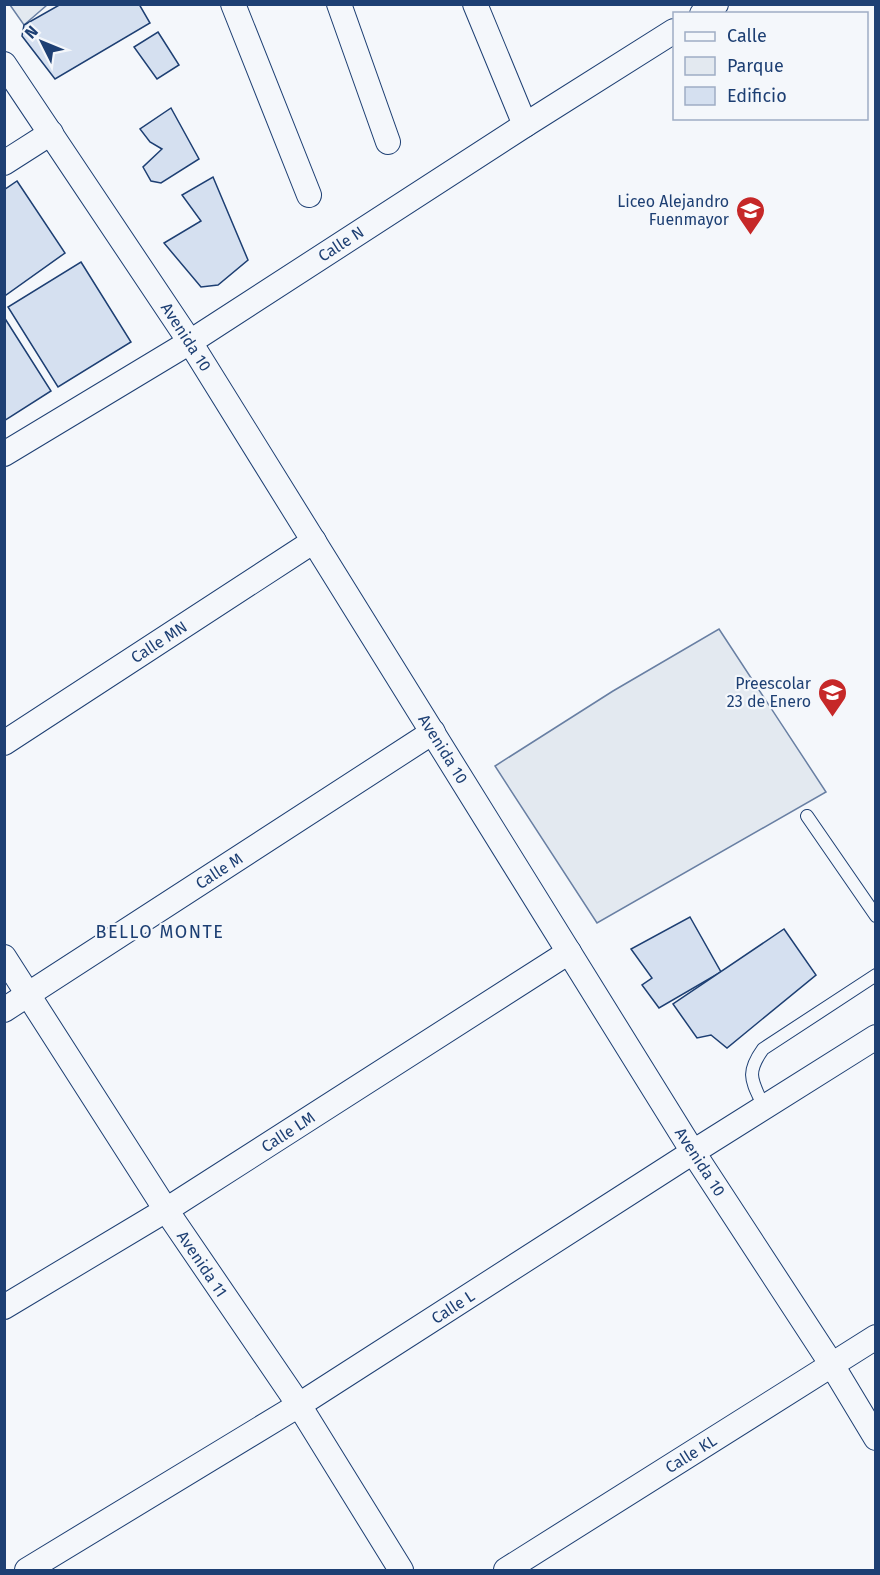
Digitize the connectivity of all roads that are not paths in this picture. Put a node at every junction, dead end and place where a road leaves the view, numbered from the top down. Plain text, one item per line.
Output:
1 (233, 4) edge
2 (339, 4) edge
3 (475, 4) edge
4 (673, 32) edge
5 (4, 64) edge
6 (525, 124) junction
7 (51, 133) junction
8 (388, 142) dead end
9 (4, 163) edge
10 (309, 195) dead end
11 (190, 342) junction
12 (4, 454) edge
13 (314, 541) junction
14 (433, 732) junction
15 (4, 743) edge
16 (807, 816) dead end
17 (876, 916) edge
18 (569, 952) junction
19 (4, 957) edge
20 (876, 975) edge
21 (28, 994) junction
22 (4, 1010) edge
23 (876, 1037) edge
24 (764, 1107) junction
25 (693, 1152) junction
26 (166, 1210) junction
27 (4, 1307) edge
28 (876, 1336) edge
29 (832, 1365) junction
30 (299, 1406) junction
31 (876, 1438) edge
32 (27, 1570) edge
33 (401, 1570) edge
34 (506, 1570) edge

1 - 10 street
2 - 8 street
3 - 6 street
4 - 6 street, Calle N
5 - 7 street, Avenida 10
6 - 11 street, Calle N
7 - 9 street
7 - 11 street, Avenida 10
11 - 12 street, Calle N
11 - 13 street, Avenida 10
13 - 14 street, Avenida 10
13 - 15 street, Calle MN
14 - 18 street, Avenida 10
14 - 21 street, Calle M
16 - 17 lane
18 - 25 street, Avenida 10
18 - 26 street, Calle LM
19 - 21 street, Avenida 11
20 - 24 lane
21 - 22 street, Calle M
21 - 26 street, Avenida 11
23 - 24 street, Calle L
24 - 25 street, Calle L
25 - 29 street, Avenida 10
25 - 30 street, Calle L
26 - 27 street, Calle LM
26 - 30 street, Avenida 11
28 - 29 street, Calle KL
29 - 31 street, Avenida 10
29 - 34 street, Calle KL
30 - 32 street, Calle L
30 - 33 street, Avenida 11

